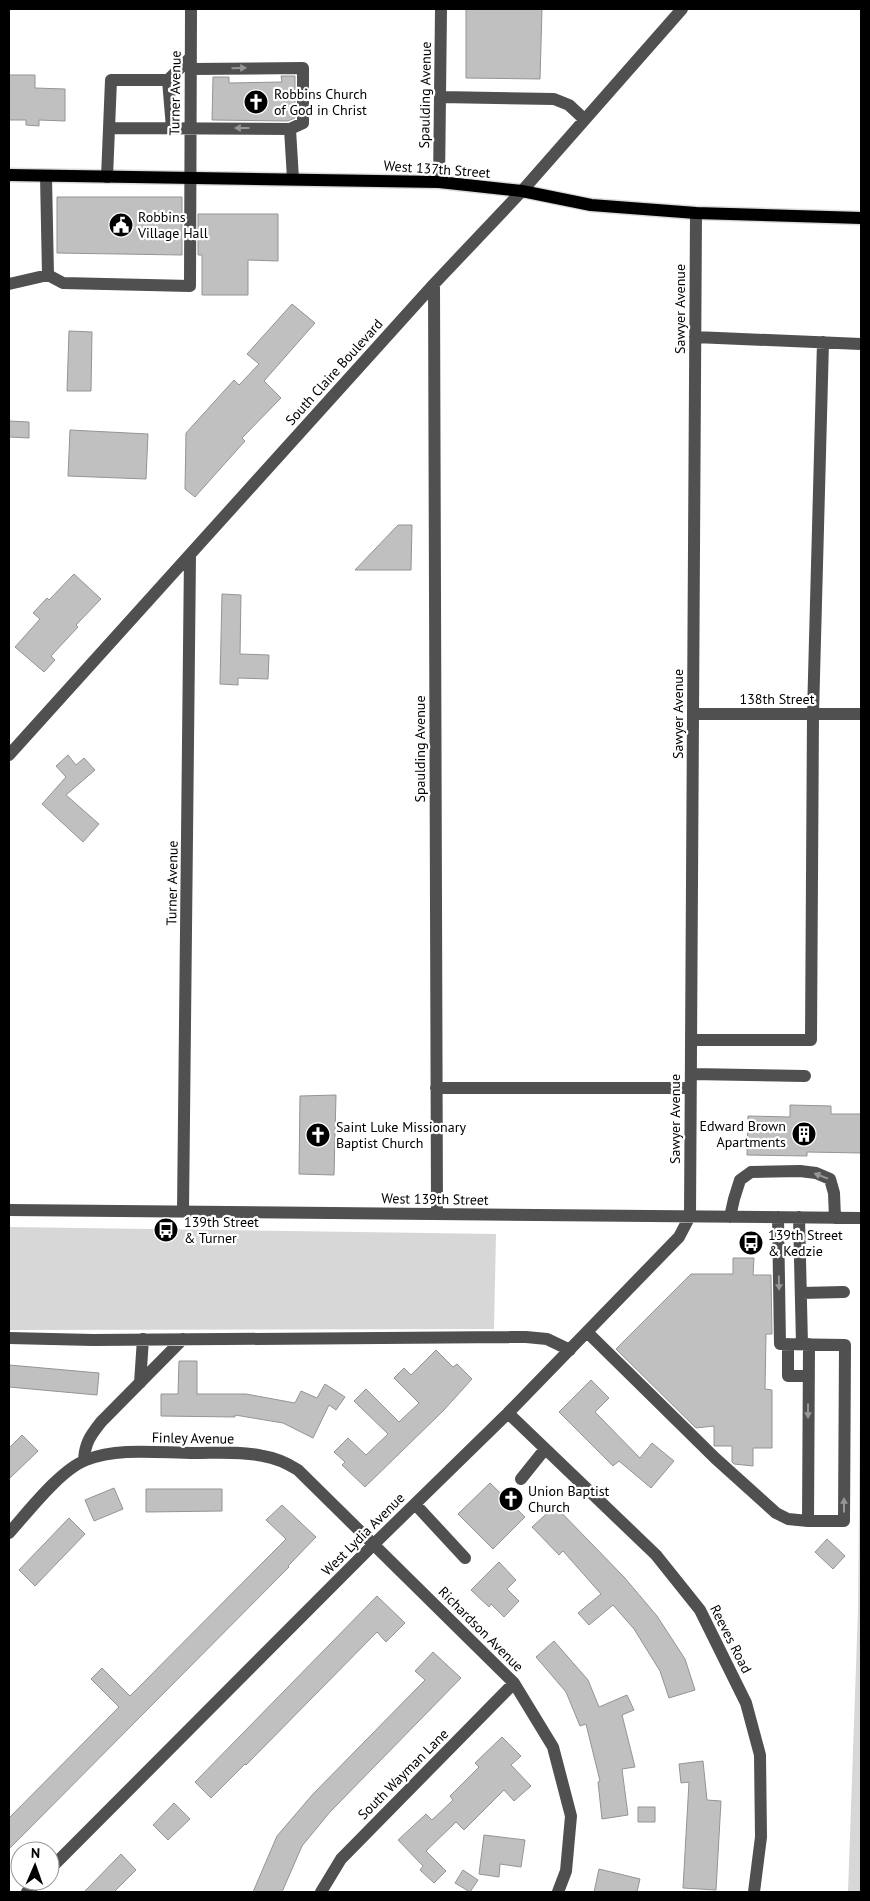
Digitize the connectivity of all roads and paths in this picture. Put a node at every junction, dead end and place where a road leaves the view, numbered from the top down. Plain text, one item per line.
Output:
1 (191, 9) edge
2 (441, 9) edge
3 (682, 9) edge
4 (190, 63) junction
5 (168, 80) junction
6 (440, 97) junction
7 (584, 119) junction
8 (109, 128) junction
9 (172, 128) junction
10 (190, 128) junction
11 (290, 129) junction
12 (9, 175) edge
13 (46, 176) junction
14 (107, 177) junction
15 (189, 178) junction
16 (294, 179) junction
17 (439, 182) junction
18 (522, 191) junction
19 (696, 213) junction
20 (861, 218) edge
21 (48, 275) junction
22 (9, 284) edge
23 (434, 284) junction
24 (695, 337) junction
25 (823, 342) junction
26 (861, 344) edge
27 (190, 555) junction
28 (693, 714) junction
29 (812, 714) junction
30 (861, 714) edge
31 (9, 755) edge
32 (691, 1040) junction
33 (690, 1074) junction
34 (805, 1076) dead end
35 (436, 1088) junction
36 (690, 1088) junction
37 (9, 1210) edge
38 (183, 1212) junction
39 (437, 1214) junction
40 (690, 1216) junction
41 (730, 1217) junction
42 (778, 1217) junction
43 (799, 1217) junction
44 (835, 1218) junction
45 (861, 1218) edge
46 (844, 1292) dead end
47 (801, 1293) junction
48 (587, 1332) junction
49 (9, 1338) edge
50 (142, 1339) junction
51 (183, 1339) junction
52 (784, 1344) junction
53 (805, 1344) junction
54 (570, 1350) junction
55 (809, 1376) junction
56 (140, 1383) junction
57 (508, 1413) junction
58 (546, 1449) junction
59 (84, 1460) junction
60 (521, 1479) dead end
61 (415, 1504) junction
62 (808, 1521) junction
63 (9, 1533) edge
64 (374, 1544) junction
65 (465, 1558) dead end
66 (514, 1683) junction
67 (60, 1859) edge
68 (321, 1892) edge
69 (558, 1892) edge
70 (754, 1892) edge

1 - 4 street, Turner Avenue
2 - 6 street, Spaulding Avenue
3 - 7 street, South Claire Boulevard
4 - 5 street
4 - 10 street, Turner Avenue
4 -> 11 street
5 - 8 street
5 - 9 street
6 - 7 street
6 - 17 street, Spaulding Avenue
7 - 18 street, South Claire Boulevard
8 - 9 street
8 - 14 street
9 - 10 street
11 -> 10 street
10 - 15 street, Turner Avenue
11 - 16 street
12 - 13 main road, West 137th Street
13 - 14 main road, West 137th Street
13 - 21 street
14 - 15 main road, West 137th Street
15 - 16 main road, West 137th Street
15 - 21 street, Turner Avenue
16 - 17 main road, West 137th Street
17 - 18 main road, West 137th Street
18 - 19 main road, West 137th Street
18 - 23 street, South Claire Boulevard
19 - 20 main road, West 137th Street
19 - 24 street, Sawyer Avenue
21 - 22 street
23 - 27 street, South Claire Boulevard
23 - 35 street, Spaulding Avenue
24 - 25 street
24 - 28 street, Sawyer Avenue
25 - 26 street
25 - 29 street
27 - 31 street, South Claire Boulevard
27 - 38 street, Turner Avenue
28 - 29 street, 138th Street
28 - 32 street, Sawyer Avenue
29 - 30 street, 138th Street
29 - 32 street
32 - 33 street, Sawyer Avenue
33 - 34 street
33 - 36 street, Sawyer Avenue
35 - 36 street
35 - 39 street, Spaulding Avenue
36 - 40 street, Sawyer Avenue
37 - 38 street, West 139th Street
38 - 39 street, West 139th Street
39 - 40 street, West 139th Street
40 - 41 street, West 139th Street
40 - 48 street, West Lydia Avenue
41 - 42 street, West 139th Street
44 -> 41 street
42 - 43 street, West 139th Street
42 -> 52 street
43 - 44 street, West 139th Street
43 - 47 street
44 - 45 street, West 139th Street
46 - 47 street
47 - 53 street
48 - 54 street, West Lydia Avenue
48 - 62 street
49 - 50 street
50 - 51 street
50 - 56 street
51 - 54 street
51 - 56 street
52 - 53 street
52 - 55 street
53 - 55 street
62 -> 53 street
54 - 57 street, West Lydia Avenue
55 -> 62 street
56 - 59 street
57 - 58 street, Reeves Road
57 - 61 street, West Lydia Avenue
58 - 60 street
58 - 70 street, Reeves Road
59 - 63 street, Finley Avenue
59 - 64 street, Finley Avenue
61 - 64 street, West Lydia Avenue
61 - 65 street
64 - 66 street, Richardson Avenue
64 - 67 street, West Lydia Avenue
66 - 68 street, South Wayman Lane
66 - 69 street, Richardson Avenue

